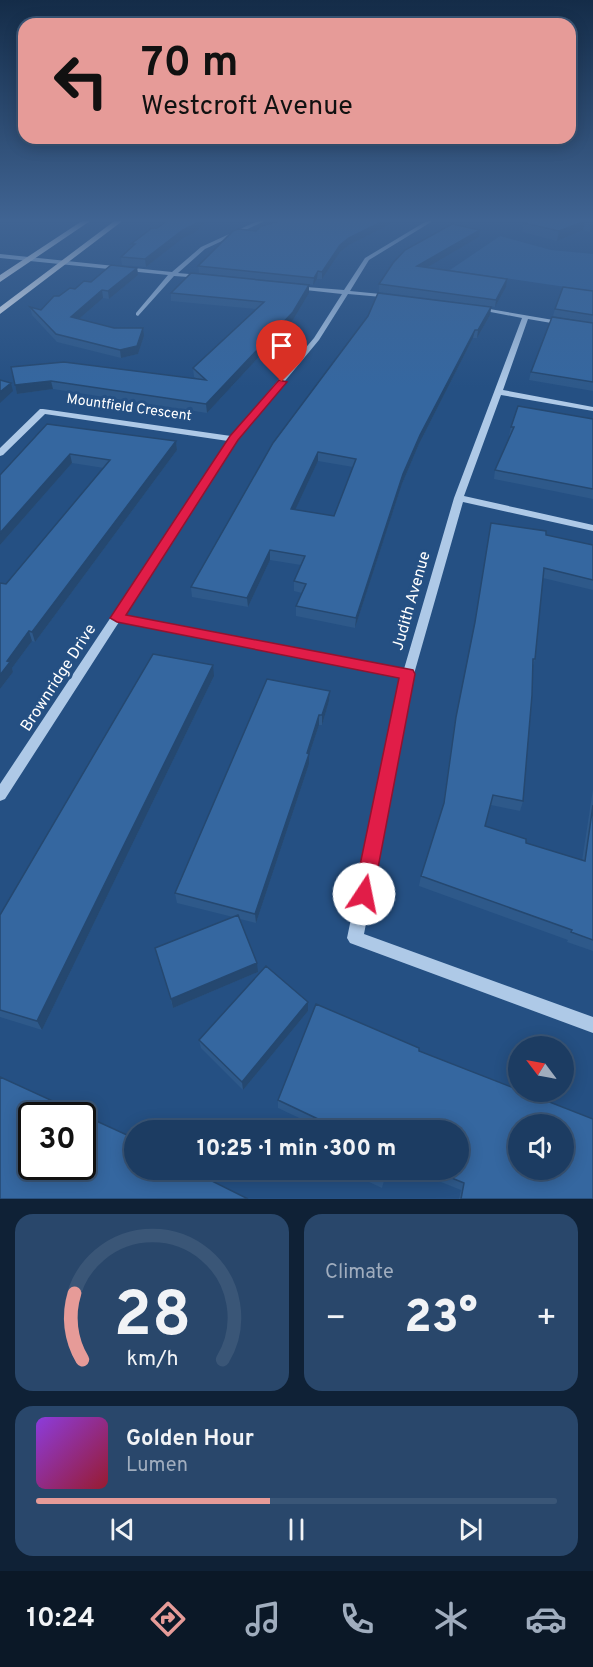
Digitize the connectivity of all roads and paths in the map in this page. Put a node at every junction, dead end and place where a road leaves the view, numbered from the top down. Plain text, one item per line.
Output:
1 (48, 275) edge
2 (172, 275) joint
3 (357, 275) edge
4 (207, 278) edge
5 (288, 286) edge
6 (346, 292) junction
7 (401, 298) edge
8 (469, 308) edge
9 (0, 311) edge
10 (138, 314) dead end
11 (526, 317) junction
12 (571, 324) edge
13 (499, 392) junction
14 (593, 409) edge
15 (233, 439) junction
16 (0, 453) edge
17 (459, 498) junction
18 (593, 528) edge
19 (117, 618) junction
20 (408, 674) junction
21 (1, 791) edge
22 (593, 1025) edge

1 - 9 main road
2 - 4 street
2 - 10 street
3 - 6 street, Brownridge Drive
5 - 6 street
6 - 7 street
6 - 15 street, Brownridge Drive
8 - 11 street
11 - 12 street
11 - 13 street, Judith Avenue
13 - 14 street
13 - 17 street, Judith Avenue
15 - 16 street, Mountfield Crescent
15 - 19 street, Brownridge Drive
17 - 18 street
17 - 20 street, Judith Avenue
19 - 20 street
19 - 21 street, Brownridge Drive
20 - 22 street, Judith Avenue

